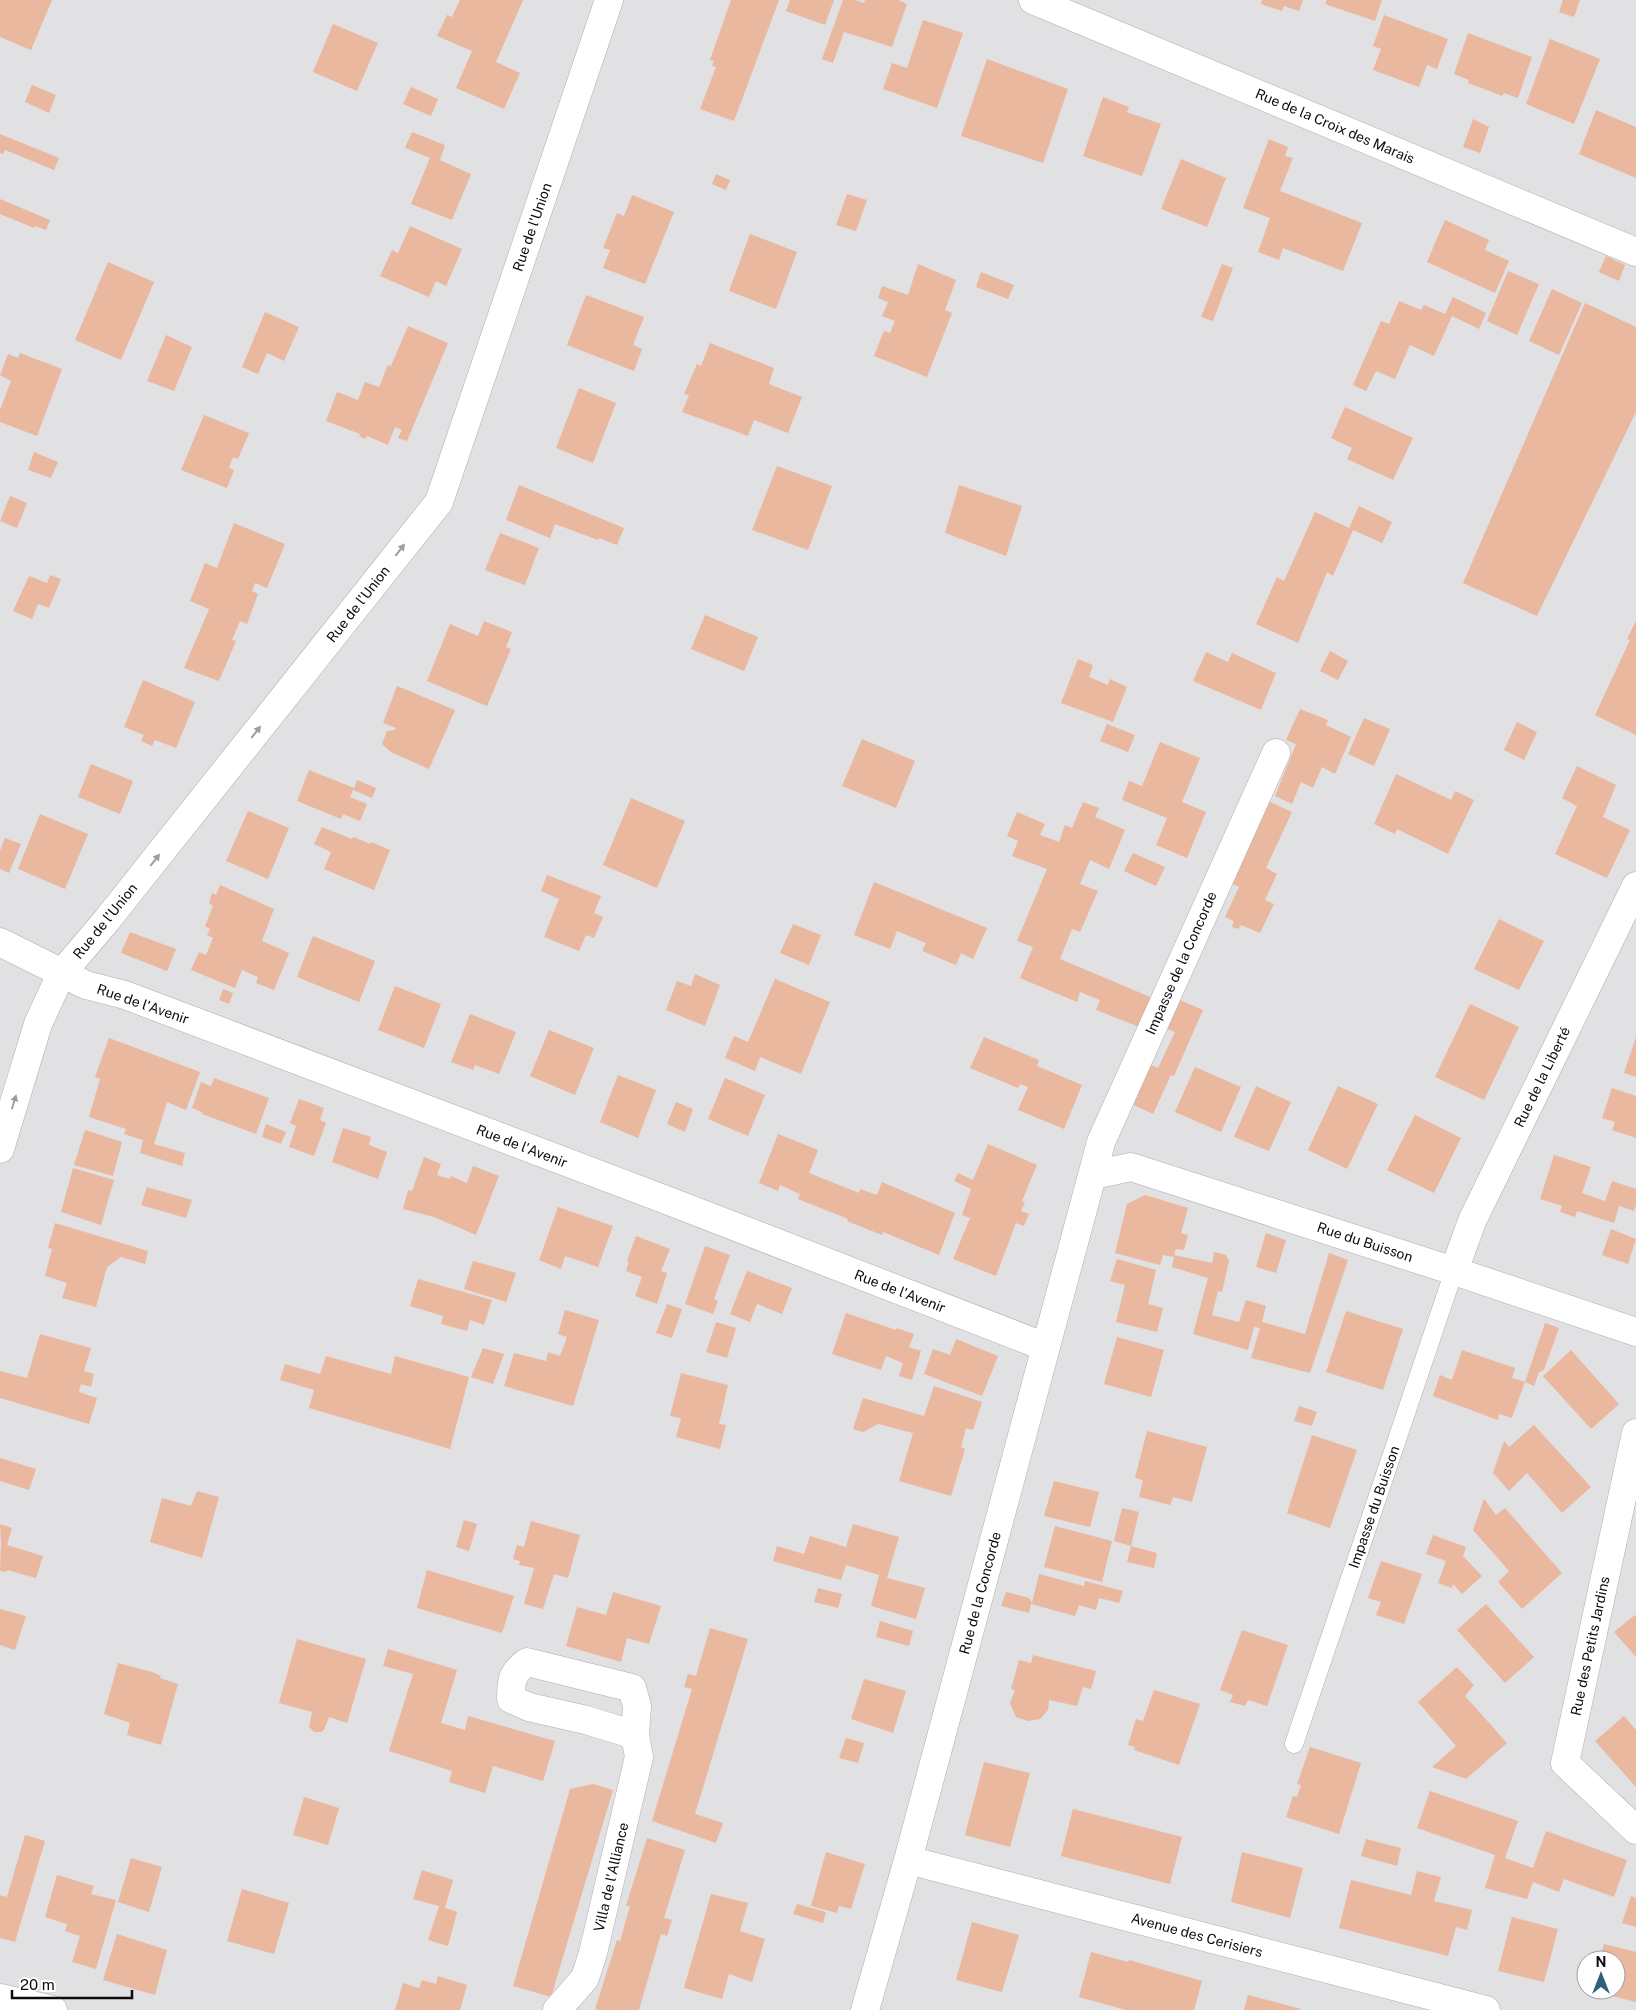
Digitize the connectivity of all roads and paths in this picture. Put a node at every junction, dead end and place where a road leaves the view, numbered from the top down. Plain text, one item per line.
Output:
1 (609, 0) edge
2 (1033, 0) edge
3 (1636, 252) edge
4 (1276, 753) dead end
5 (1636, 886) edge
6 (0, 942) edge
7 (61, 974) junction
8 (0, 1149) edge
9 (1093, 1175) junction
10 (1454, 1270) junction
11 (1636, 1332) edge
12 (1046, 1347) junction
13 (1636, 1433) edge
14 (635, 1735) dead end
15 (1294, 1744) dead end
16 (1636, 1830) edge
17 (908, 1860) junction
18 (0, 1998) edge
19 (52, 2010) edge
20 (557, 2010) edge
21 (865, 2010) edge
22 (1486, 2010) edge

7 -> 1 street, Rue de l'Union
2 - 3 street, Rue de la Croix des Marais
4 - 9 street, Impasse de la Concorde
5 - 10 street, Rue de la Liberté
6 - 7 street, Rue de l'Avenir
8 -> 7 street, Rue de l'Union
7 - 12 street, Rue de l'Avenir
9 - 10 street, Rue du Buisson
9 - 12 street, Rue de la Concorde
10 - 11 street, Rue du Buisson
10 - 15 lane, Impasse du Buisson
12 - 17 street, Rue de la Concorde
13 - 16 street, Rue des Petits Jardins
14 - 20 street, Villa de l'Alliance
17 - 21 street, Rue de la Concorde
17 - 22 street, Avenue des Cerisiers
18 - 19 street

